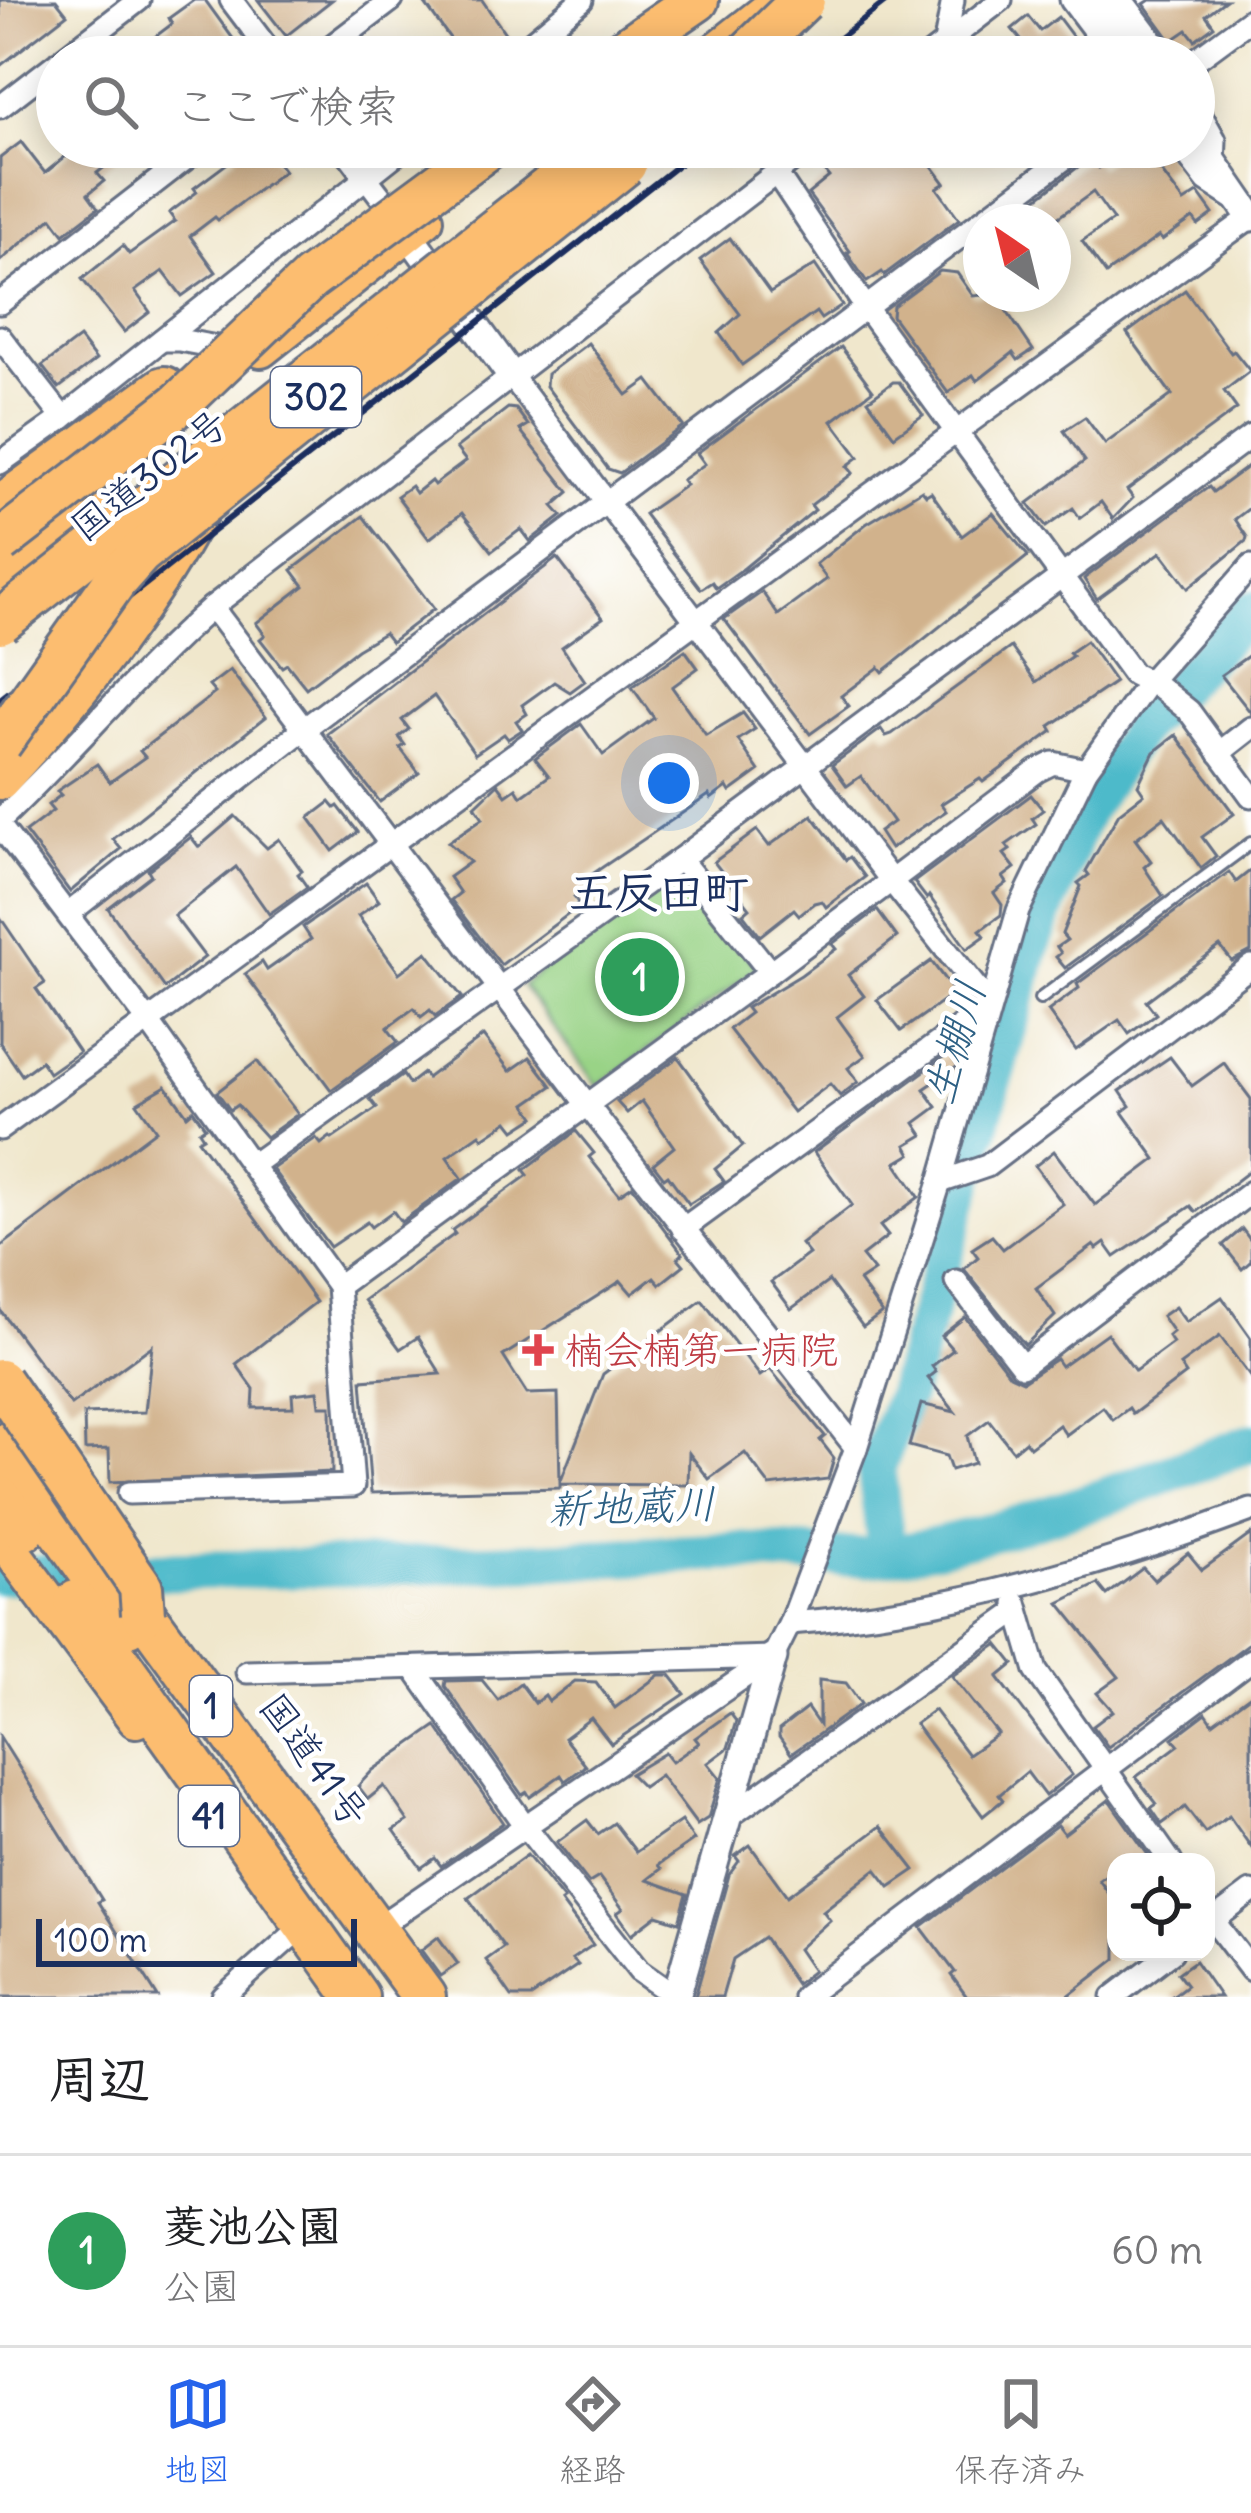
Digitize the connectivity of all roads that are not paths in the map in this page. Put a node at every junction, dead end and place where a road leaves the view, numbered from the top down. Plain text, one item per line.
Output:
1 (140, 0) edge
2 (231, 0) edge
3 (392, 0) edge
4 (582, 0) edge
5 (700, 0) edge
6 (739, 0) edge
7 (786, 0) edge
8 (803, 0) edge
9 (816, 0) edge
10 (953, 0) edge
11 (1001, 0) edge
12 (1071, 0) edge
13 (1096, 0) edge
14 (1122, 0) edge
15 (1251, 19) edge
16 (93, 36) edge
17 (258, 36) edge
18 (345, 36) edge
19 (540, 36) edge
20 (646, 36) edge
21 (656, 36) edge
22 (694, 36) edge
23 (741, 36) edge
24 (766, 36) edge
25 (771, 36) edge
26 (946, 36) edge
27 (954, 36) edge
28 (1098, 36) edge
29 (1123, 36) edge
30 (1150, 36) edge
31 (1215, 46) edge
32 (36, 79) edge
33 (0, 107) edge
34 (1215, 166) edge
35 (174, 168) edge
36 (360, 168) edge
37 (380, 168) edge
38 (475, 168) edge
39 (480, 168) edge
40 (529, 168) edge
41 (573, 168) edge
42 (605, 168) edge
43 (621, 168) edge
44 (783, 168) edge
45 (1053, 168) edge
46 (1197, 168) edge
47 (776, 173) junction
48 (368, 178) junction
49 (1248, 213) edge
50 (407, 232) junction
51 (310, 279) junction
52 (450, 291) junction
53 (0, 302) edge
54 (866, 308) junction
55 (0, 337) edge
56 (162, 340) junction
57 (254, 355) junction
58 (513, 378) junction
59 (179, 416) junction
60 (63, 418) junction
61 (955, 430) junction
62 (1251, 436) edge
63 (0, 463) edge
64 (221, 472) junction
65 (608, 503) junction
66 (0, 507) edge
67 (0, 540) edge
68 (0, 556) edge
69 (1251, 566) edge
70 (1059, 578) junction
71 (52, 580) junction
72 (0, 590) edge
73 (212, 607) junction
74 (697, 621) junction
75 (0, 622) edge
76 (0, 634) edge
77 (0, 645) edge
78 (1153, 685) junction
79 (305, 728) junction
80 (1251, 728) edge
81 (0, 743) edge
82 (1219, 753) junction
83 (805, 766) junction
84 (1086, 770) junction
85 (0, 782) edge
86 (1251, 796) edge
87 (0, 823) edge
88 (392, 842) junction
89 (1251, 842) edge
90 (680, 859) junction
91 (890, 879) junction
92 (68, 914) junction
93 (1251, 966) edge
94 (770, 972) junction
95 (499, 990) junction
96 (1040, 999) dead end
97 (990, 1005) junction
98 (148, 1022) junction
99 (588, 1106) junction
100 (0, 1129) edge
101 (252, 1166) junction
102 (946, 1180) junction
103 (1251, 1192) edge
104 (683, 1229) junction
105 (956, 1281) dead end
106 (338, 1286) junction
107 (0, 1381) edge
108 (0, 1397) edge
109 (0, 1413) edge
110 (0, 1445) edge
111 (856, 1448) junction
112 (130, 1493) dead end
113 (1251, 1510) edge
114 (6, 1514) edge
115 (1015, 1600) junction
116 (790, 1623) junction
117 (158, 1625) junction
118 (773, 1657) junction
119 (1251, 1660) edge
120 (415, 1670) junction
121 (247, 1672) dead end
122 (1104, 1769) junction
123 (727, 1818) junction
124 (525, 1826) junction
125 (1165, 1853) edge
126 (1251, 1892) edge
127 (1215, 1915) edge
128 (382, 1924) junction
129 (1215, 1927) edge
130 (297, 1931) junction
131 (1160, 1961) edge
132 (1251, 1970) edge
133 (223, 1997) edge
134 (341, 1997) edge
135 (357, 1997) edge
136 (397, 1997) edge
137 (424, 1997) edge
138 (434, 1997) edge
139 (676, 1997) edge
140 (804, 1997) edge
141 (1113, 1997) edge

1 - 16 street
2 - 17 street
3 - 18 street
4 - 19 street
5 - 20 highway
5 - 21 highway
6 - 22 highway
7 - 23 highway
8 - 24 highway, bridge
9 - 25 highway
10 - 26 street
11 - 27 street
12 - 28 street
13 - 29 street
14 - 30 street
15 - 31 street
32 - 33 street
34 - 49 street
35 - 53 street
36 - 48 street
37 - 48 street
38 - 51 highway, bridge
39 - 50 highway, 国道302号 / 302
40 - 72 highway
41 - 71 highway, bridge
42 - 52 highway, 国道302号 / 302
43 - 81 highway, bridge
44 - 47 street
45 - 54 street
46 - 49 street
47 - 54 street
47 - 58 street
48 - 50 street
48 - 56 street
49 - 61 street
50 - 52 street
50 - 57 highway, 国道302号 / 302
51 - 66 highway, bridge
51 - 67 highway, bridge
52 - 58 street
52 - 64 highway, 国道302号 / 302
54 - 61 street
54 - 65 street
55 - 60 street
56 - 57 street
56 - 60 street
57 - 59 highway, 国道302号 / 302
58 - 65 street
58 - 73 street
59 - 67 highway
59 - 68 highway, 国道302号 / 302
60 - 63 street
61 - 70 street
61 - 74 street
62 - 70 street
64 - 77 highway, 国道302号 / 302
64 - 85 highway
65 - 74 street
65 - 79 street
69 - 78 street
70 - 78 street
70 - 83 street
71 - 75 highway, bridge
71 - 76 highway, bridge
73 - 79 street
73 - 87 street
74 - 83 street
74 - 88 street
78 - 82 street
78 - 84 street
79 - 88 street
79 - 92 street
80 - 82 street
82 - 86 street
83 - 90 street
83 - 91 street
84 - 91 street
84 - 97 street
87 - 92 street
88 - 95 street
88 - 98 street
89 - 96 lane
90 - 94 street
90 - 95 street
91 - 94 street
91 - 97 street
92 - 98 street
93 - 102 street
94 - 99 street
95 - 99 street
95 - 101 street
97 - 102 street
97 - 104 street
98 - 100 street
98 - 101 street
99 - 104 street
99 - 106 street
101 - 106 street
102 - 111 street
103 - 105 street
104 - 111 street
106 - 112 street
107 - 117 highway, bridge
108 - 117 highway, 国道41号 / 41, bridge
109 - 117 highway, 1
110 - 136 highway
111 - 116 street
113 - 115 street
114 - 130 highway, 41
114 - 135 highway, 1
115 - 116 street
115 - 122 street
115 - 123 street
116 - 118 street
117 - 128 highway, 国道41号 / 41
117 - 137 highway, 1
118 - 120 street
118 - 123 street
118 - 124 street
119 - 122 street
120 - 121 street
120 - 124 street
122 - 125 street
122 - 140 street
123 - 139 street
124 - 128 street
124 - 139 street
126 - 127 street
128 - 138 highway, 国道41号 / 41
129 - 132 street
130 - 133 street
130 - 134 highway, 41
131 - 141 street

